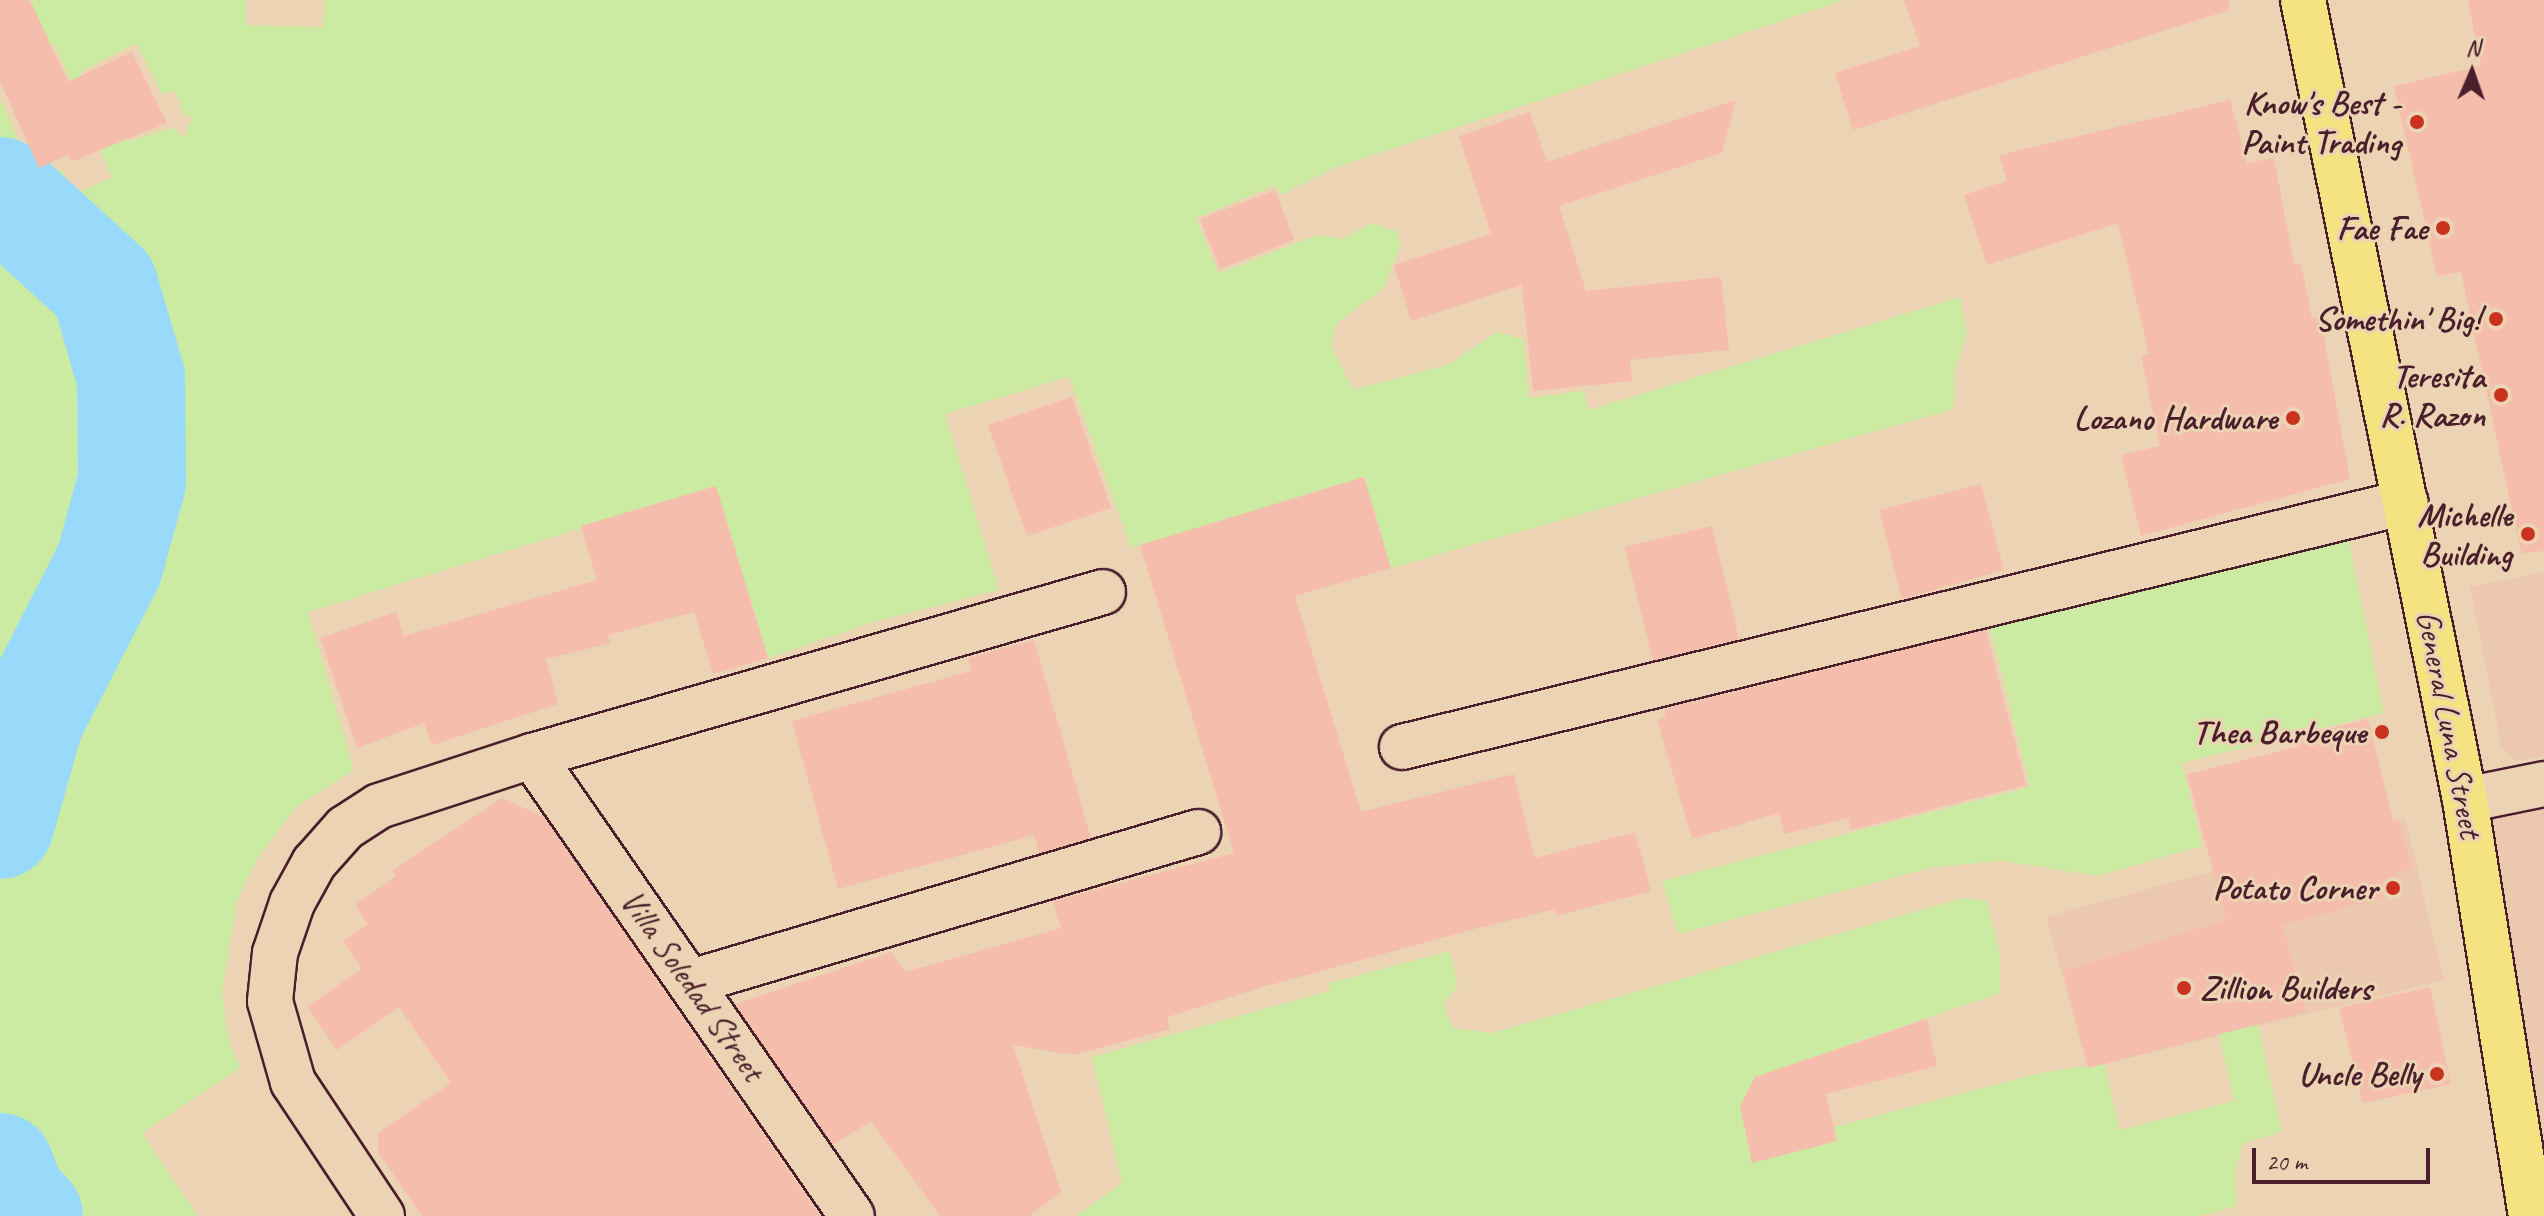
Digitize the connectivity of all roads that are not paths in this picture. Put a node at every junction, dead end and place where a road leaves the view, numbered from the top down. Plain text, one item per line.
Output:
1 (2303, 0) edge
2 (2406, 502) junction
3 (1103, 592) dead end
4 (1402, 747) dead end
5 (532, 756) junction
6 (2544, 784) edge
7 (2465, 800) junction
8 (1198, 832) dead end
9 (691, 982) junction
10 (382, 1216) edge
11 (852, 1216) edge
12 (2531, 1216) edge

1 - 2 main road, General Luna Street
2 - 4 street
2 - 7 main road, General Luna Street
3 - 5 street
5 - 9 street, Villa Soledad Street
5 - 10 street
6 - 7 street
7 - 12 main road, General Luna Street
8 - 9 street
9 - 11 street, Villa Soledad Street

